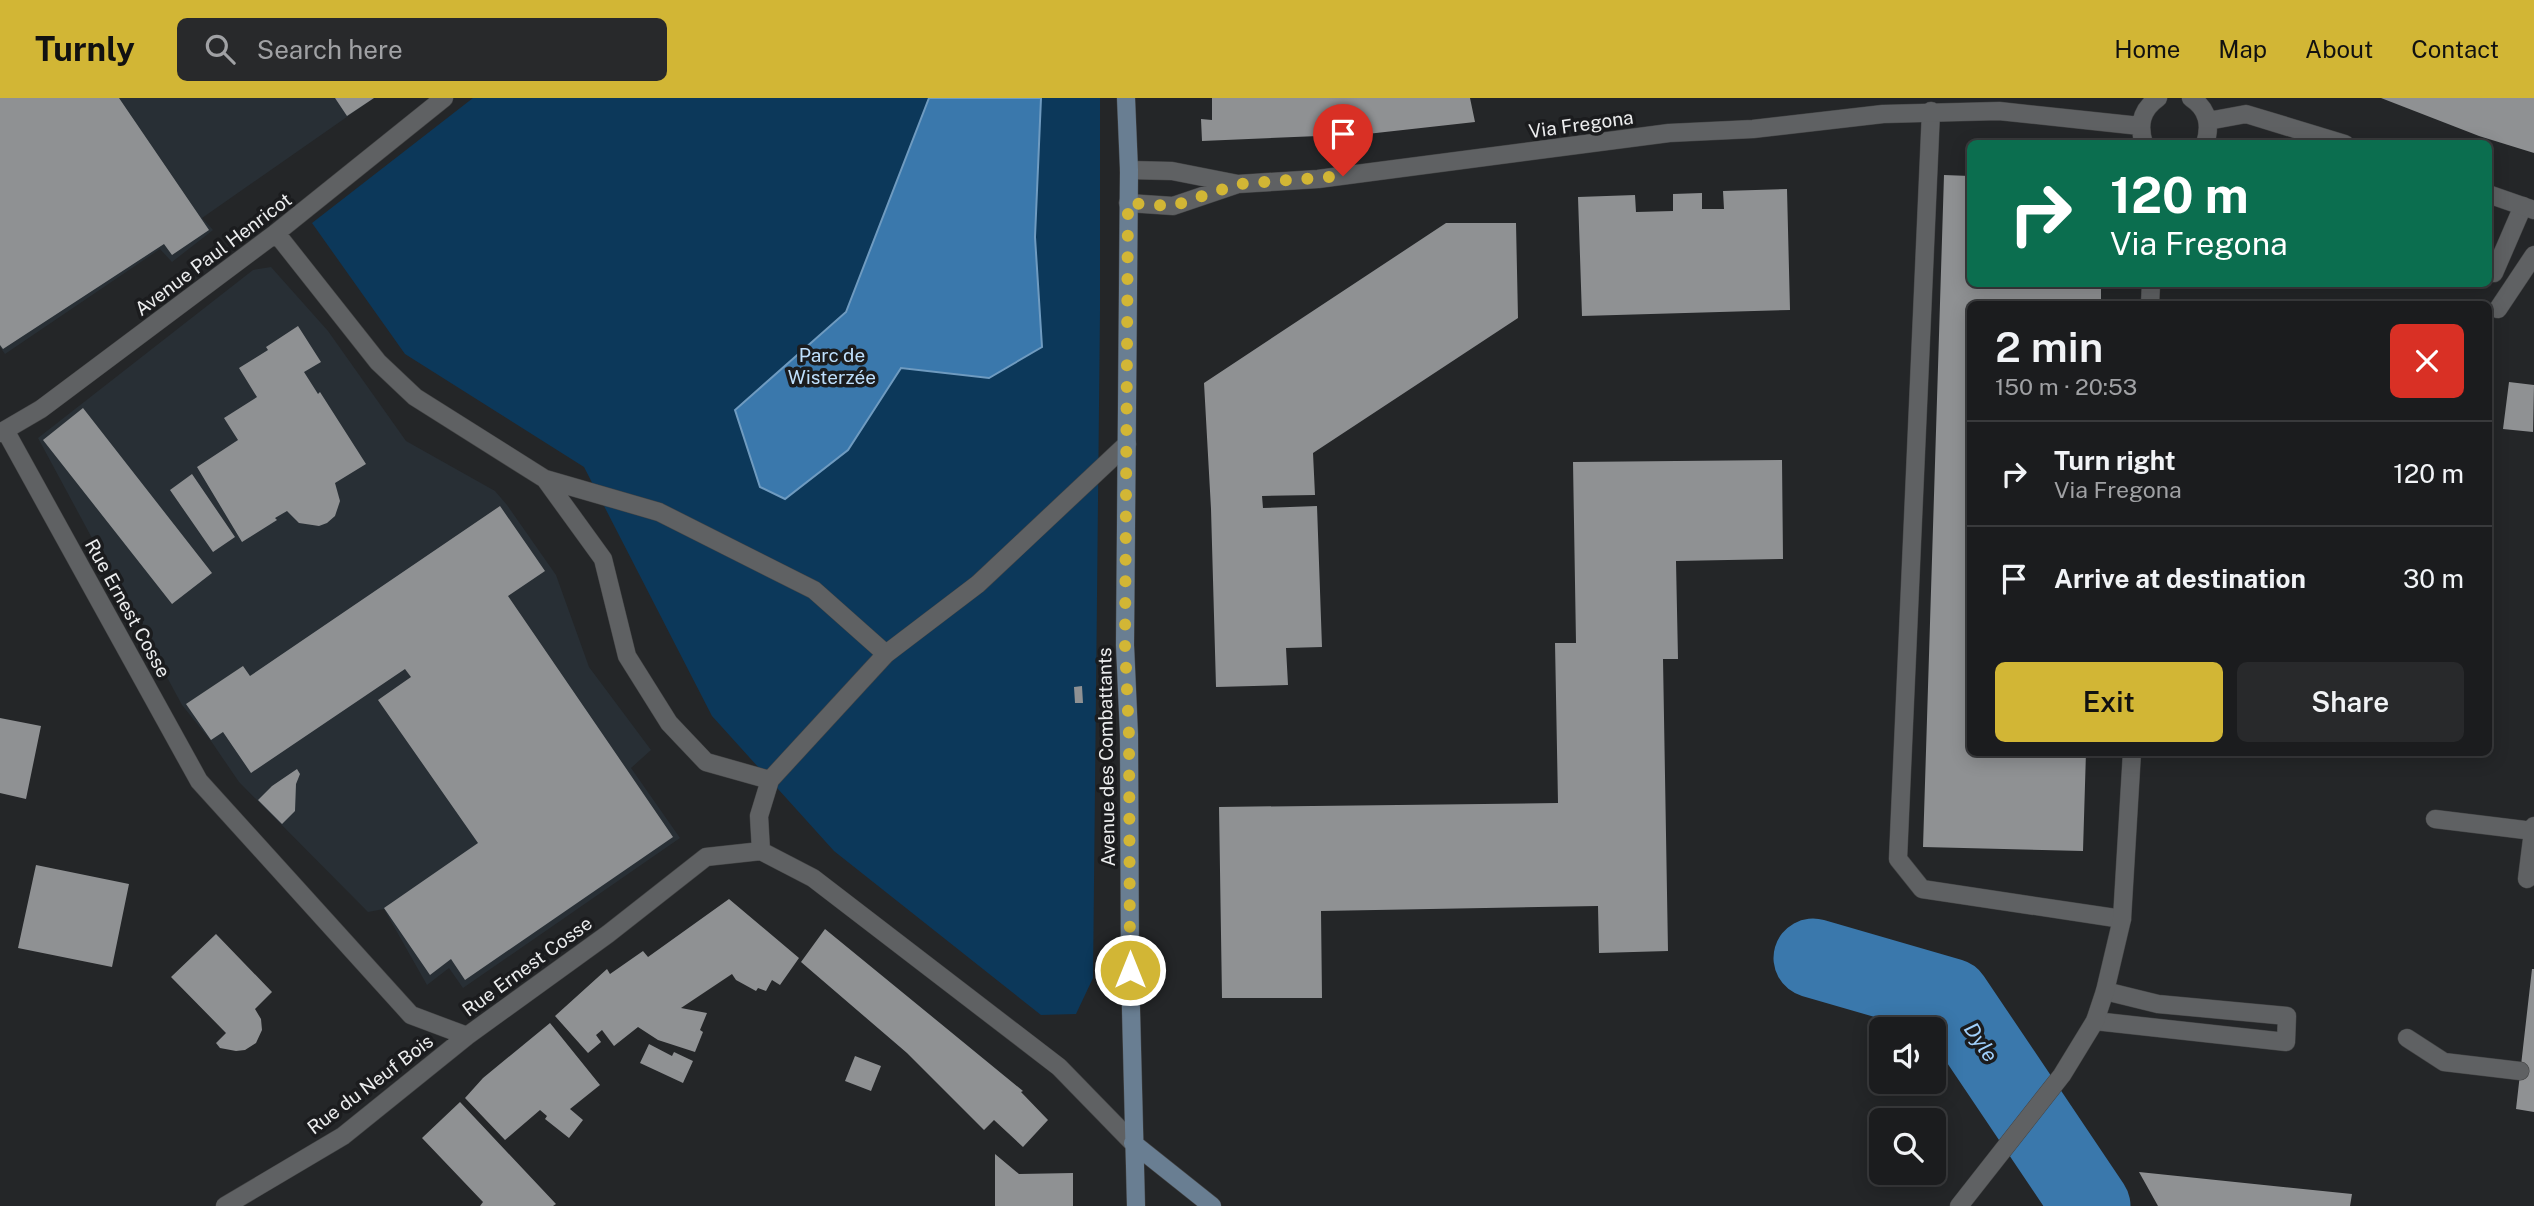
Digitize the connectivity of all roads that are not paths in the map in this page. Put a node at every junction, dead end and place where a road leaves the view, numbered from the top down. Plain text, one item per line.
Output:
1 (444, 98) edge
2 (1126, 98) edge
3 (2158, 98) edge
4 (2191, 98) edge
5 (1931, 111) junction
6 (2208, 121) junction
7 (2140, 125) junction
8 (2143, 140) edge
9 (2206, 140) edge
10 (2332, 140) edge
11 (1129, 170) junction
12 (1238, 184) junction
13 (2492, 195) edge
14 (1128, 203) junction
15 (2529, 208) edge
16 (276, 233) junction
17 (2534, 256) edge
18 (2492, 272) edge
19 (2498, 309) dead end
20 (2, 431) edge
21 (1127, 444) junction
22 (545, 479) junction
23 (886, 654) junction
24 (2132, 756) edge
25 (770, 780) junction
26 (2435, 820) dead end
27 (2534, 828) edge
28 (761, 851) junction
29 (2527, 879) dead end
30 (2122, 919) junction
31 (2105, 991) junction
32 (2095, 1021) junction
33 (467, 1036) junction
34 (2407, 1038) dead end
35 (2520, 1071) dead end
36 (1133, 1143) junction
37 (225, 1206) edge
38 (1136, 1206) edge
39 (1212, 1206) edge
40 (1959, 1206) edge

1 - 16 street, Avenue Paul Henricot
2 - 11 main road, Avenue des Combattants
3 - 7 street
4 - 6 street
5 - 7 street, Via Fregona
5 - 12 street, Via Fregona
5 - 30 street
6 - 9 street
6 - 10 street
7 - 8 street
11 - 12 street, Via Fregona
11 - 14 main road, Avenue des Combattants
12 - 14 street, Via Fregona
13 - 15 street
14 - 21 main road, Avenue des Combattants
15 - 18 street
16 - 20 street, Avenue Paul Henricot
16 - 22 street
17 - 19 street
20 - 33 street, Rue Ernest Cosse
21 - 23 street
21 - 36 main road, Avenue des Combattants
22 - 23 street
22 - 25 street
23 - 25 street
24 - 30 street
25 - 28 street
26 - 27 street
27 - 29 street
28 - 33 street, Rue Ernest Cosse
28 - 36 street
30 - 31 street
31 - 32 street
31 - 32 street
32 - 40 street
33 - 37 street, Rue du Neuf Bois
34 - 35 street
36 - 38 main road, Avenue des Combattants
36 - 39 main road

